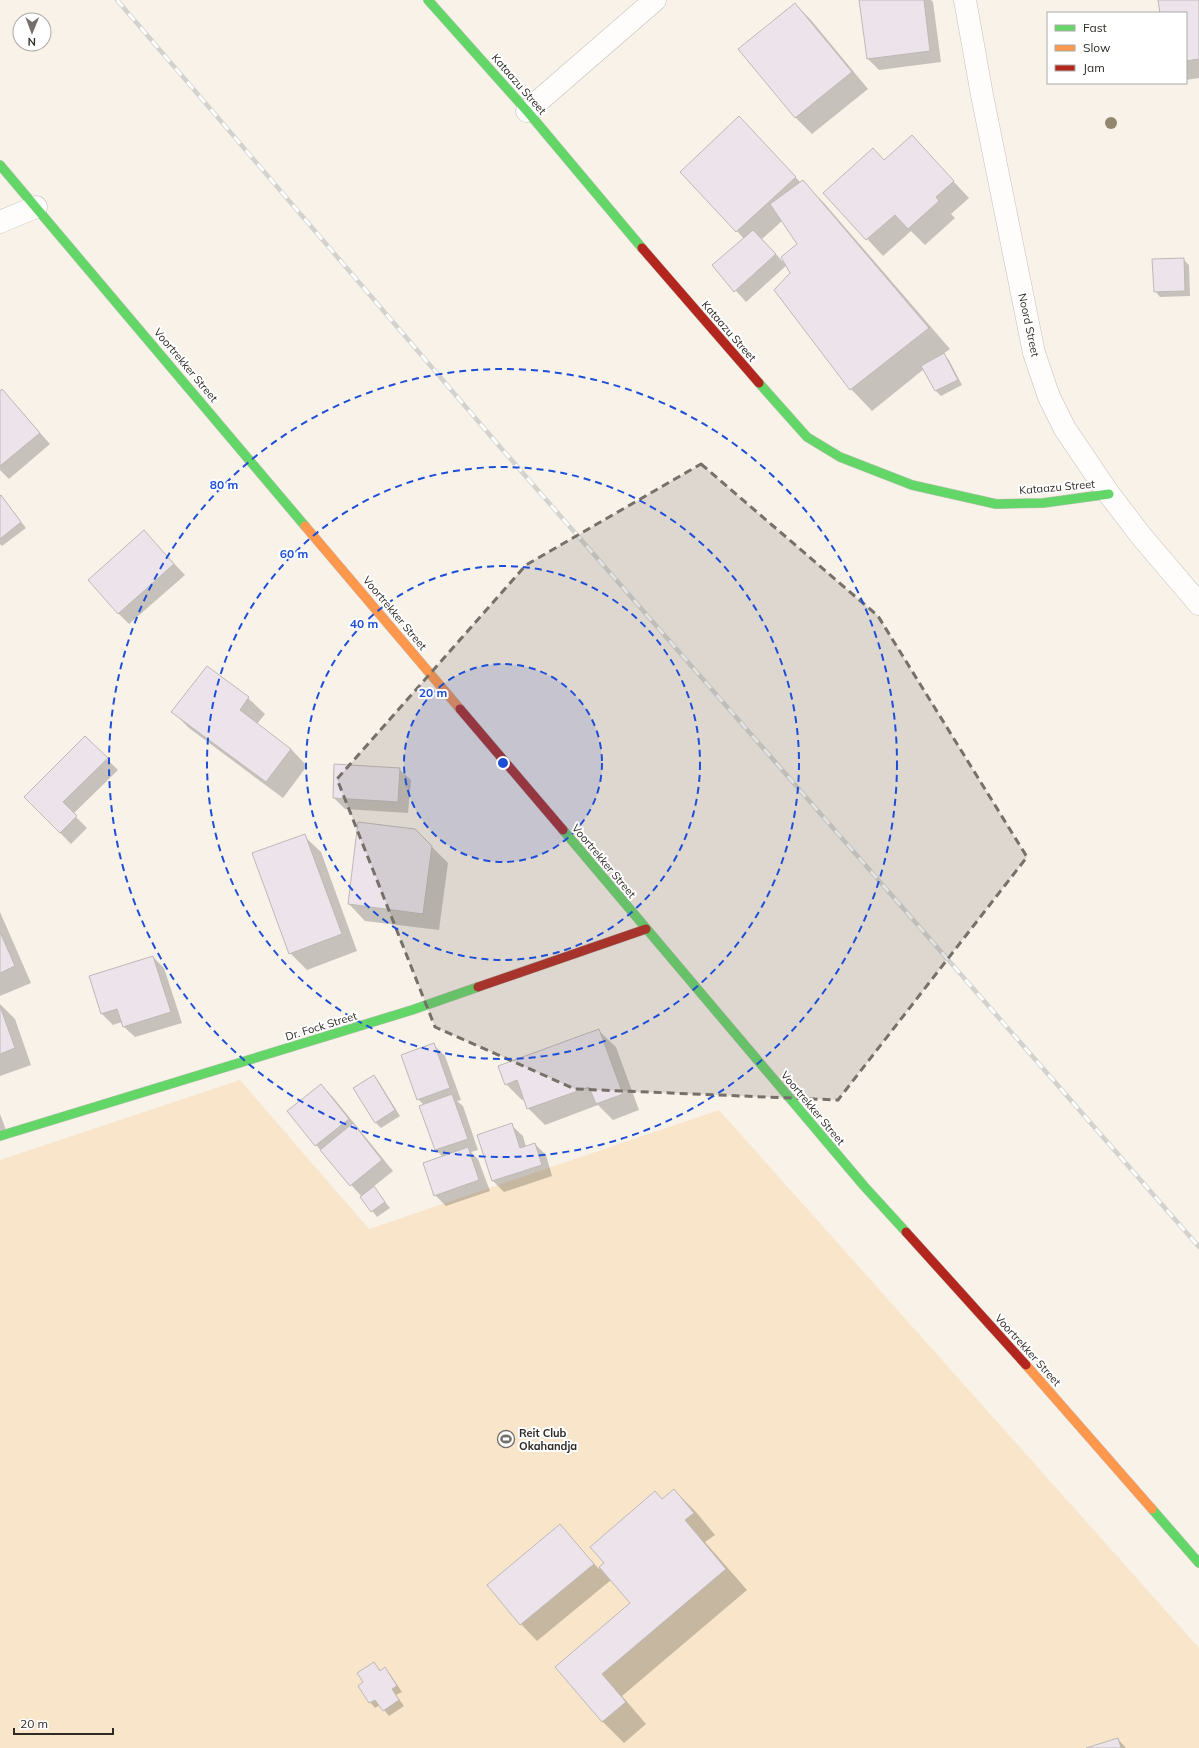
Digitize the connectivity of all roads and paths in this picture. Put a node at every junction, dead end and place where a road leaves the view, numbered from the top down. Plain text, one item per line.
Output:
1 (428, 0) edge
2 (655, 0) edge
3 (965, 0) edge
4 (527, 111) junction
5 (0, 165) edge
6 (36, 207) junction
7 (0, 222) edge
8 (1109, 494) junction
9 (1199, 604) edge
10 (646, 929) junction
11 (0, 1136) edge
12 (1199, 1563) edge

1 - 4 main road, Kataazu Street
2 - 4 street
3 - 8 street, Noord Street
4 - 8 main road, Kataazu Street
5 - 6 main road, Voortrekker Street
6 - 7 street
6 - 10 main road, Voortrekker Street
8 - 9 street, Noord Street
10 - 11 main road, Dr. Fock Street
10 - 12 main road, Voortrekker Street

